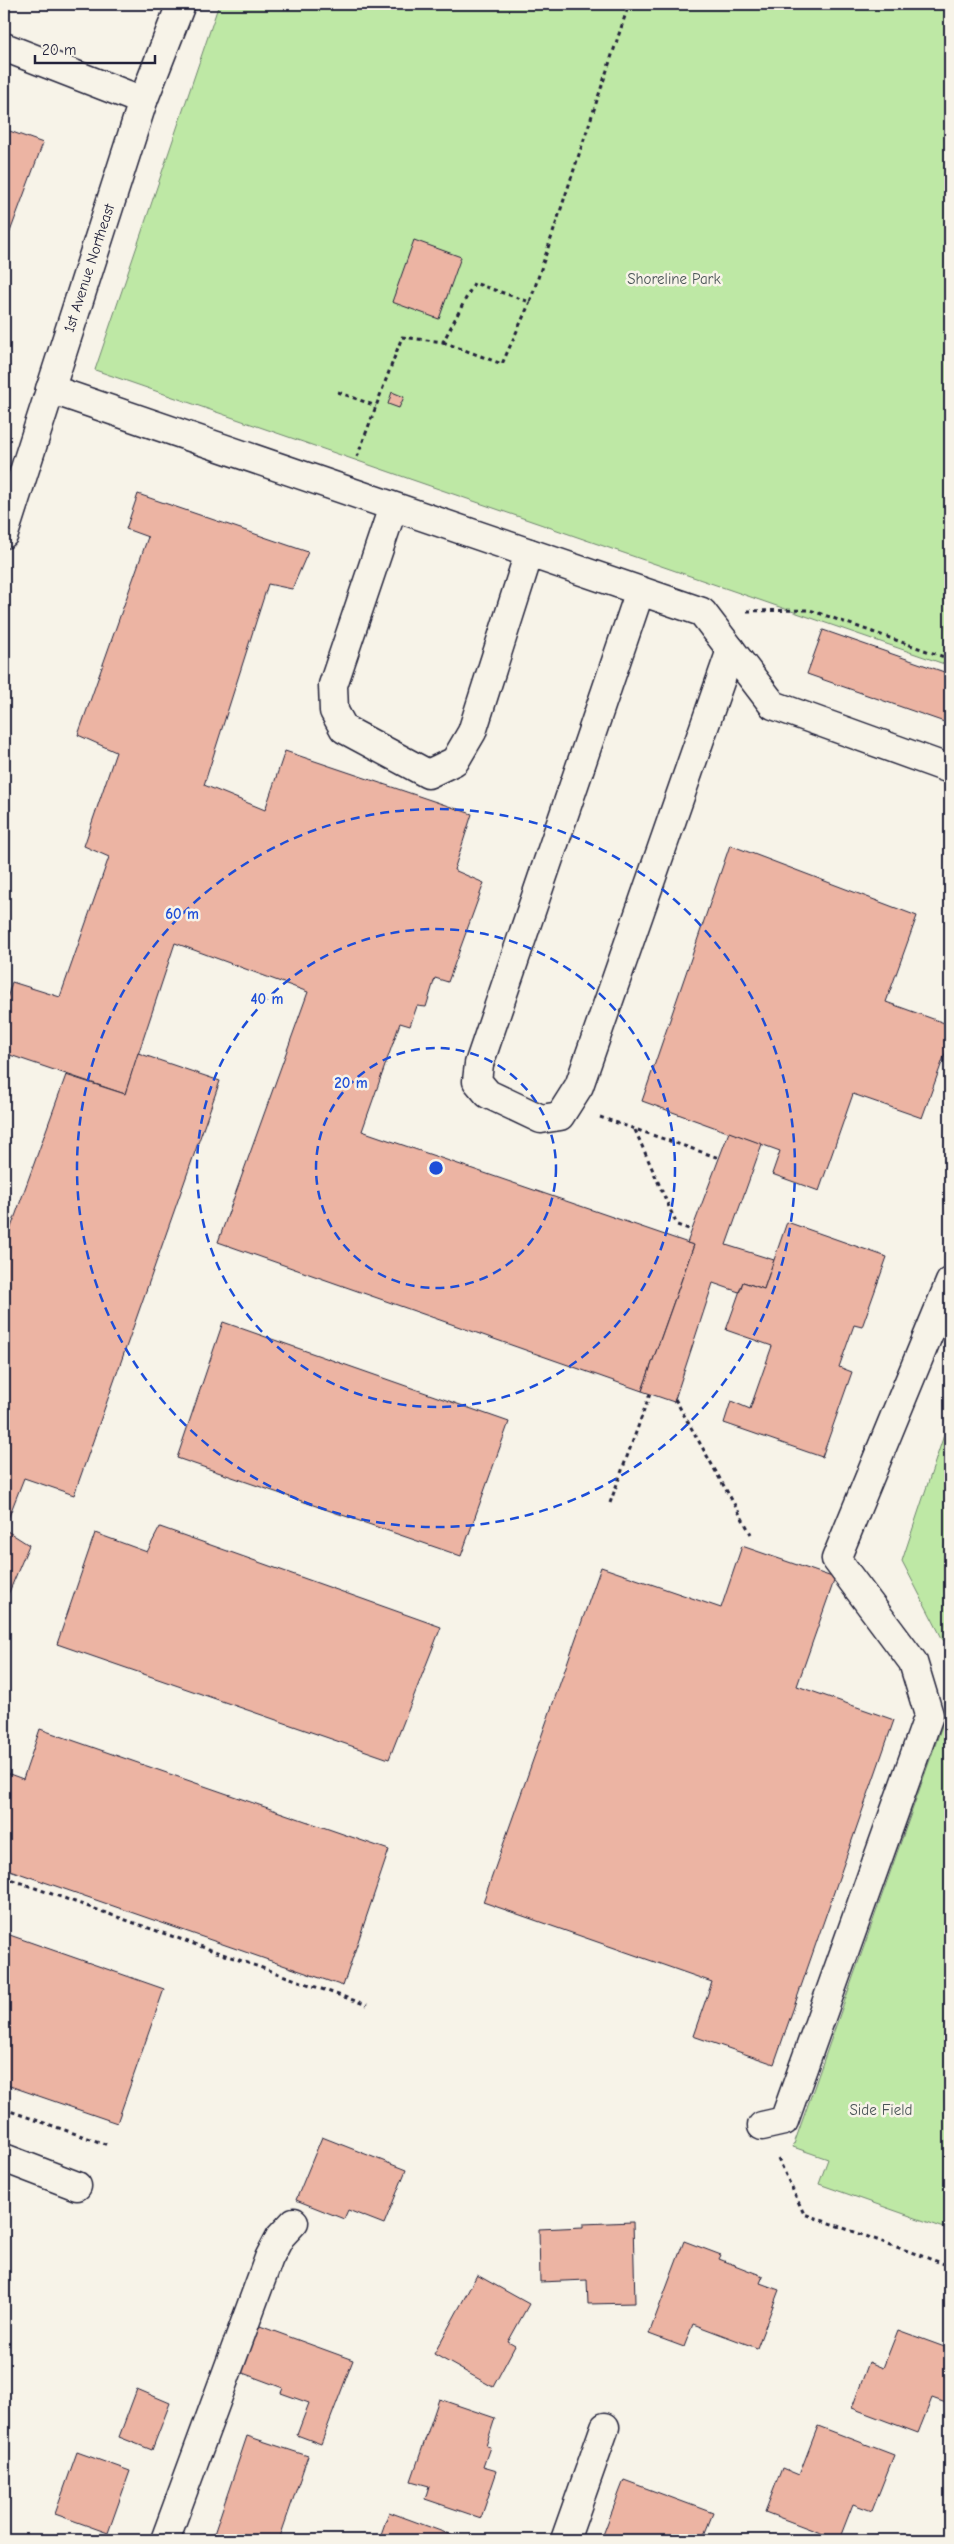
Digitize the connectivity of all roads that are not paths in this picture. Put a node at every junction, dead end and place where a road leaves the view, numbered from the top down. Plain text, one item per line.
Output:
1 (181, 4) edge
2 (4, 47) edge
3 (143, 102) junction
4 (50, 389) junction
5 (393, 507) junction
6 (4, 534) edge
7 (529, 553) junction
8 (640, 591) junction
9 (731, 650) junction
10 (950, 769) edge
11 (950, 1282) edge
12 (762, 2126) road end
13 (4, 2158) edge
14 (77, 2186) dead end
15 (294, 2222) dead end
16 (605, 2427) dead end
17 (165, 2540) edge
18 (565, 2540) edge

1 - 3 street, 1st Avenue Northeast
2 - 3 street
3 - 4 street, 1st Avenue Northeast
4 - 5 street
4 - 6 street, 1st Avenue Northeast
5 - 7 street
5 - 7 street
7 - 8 street
8 - 9 street
8 - 9 street
9 - 10 street
11 - 12 street
13 - 14 street
15 - 17 street
16 - 18 street

